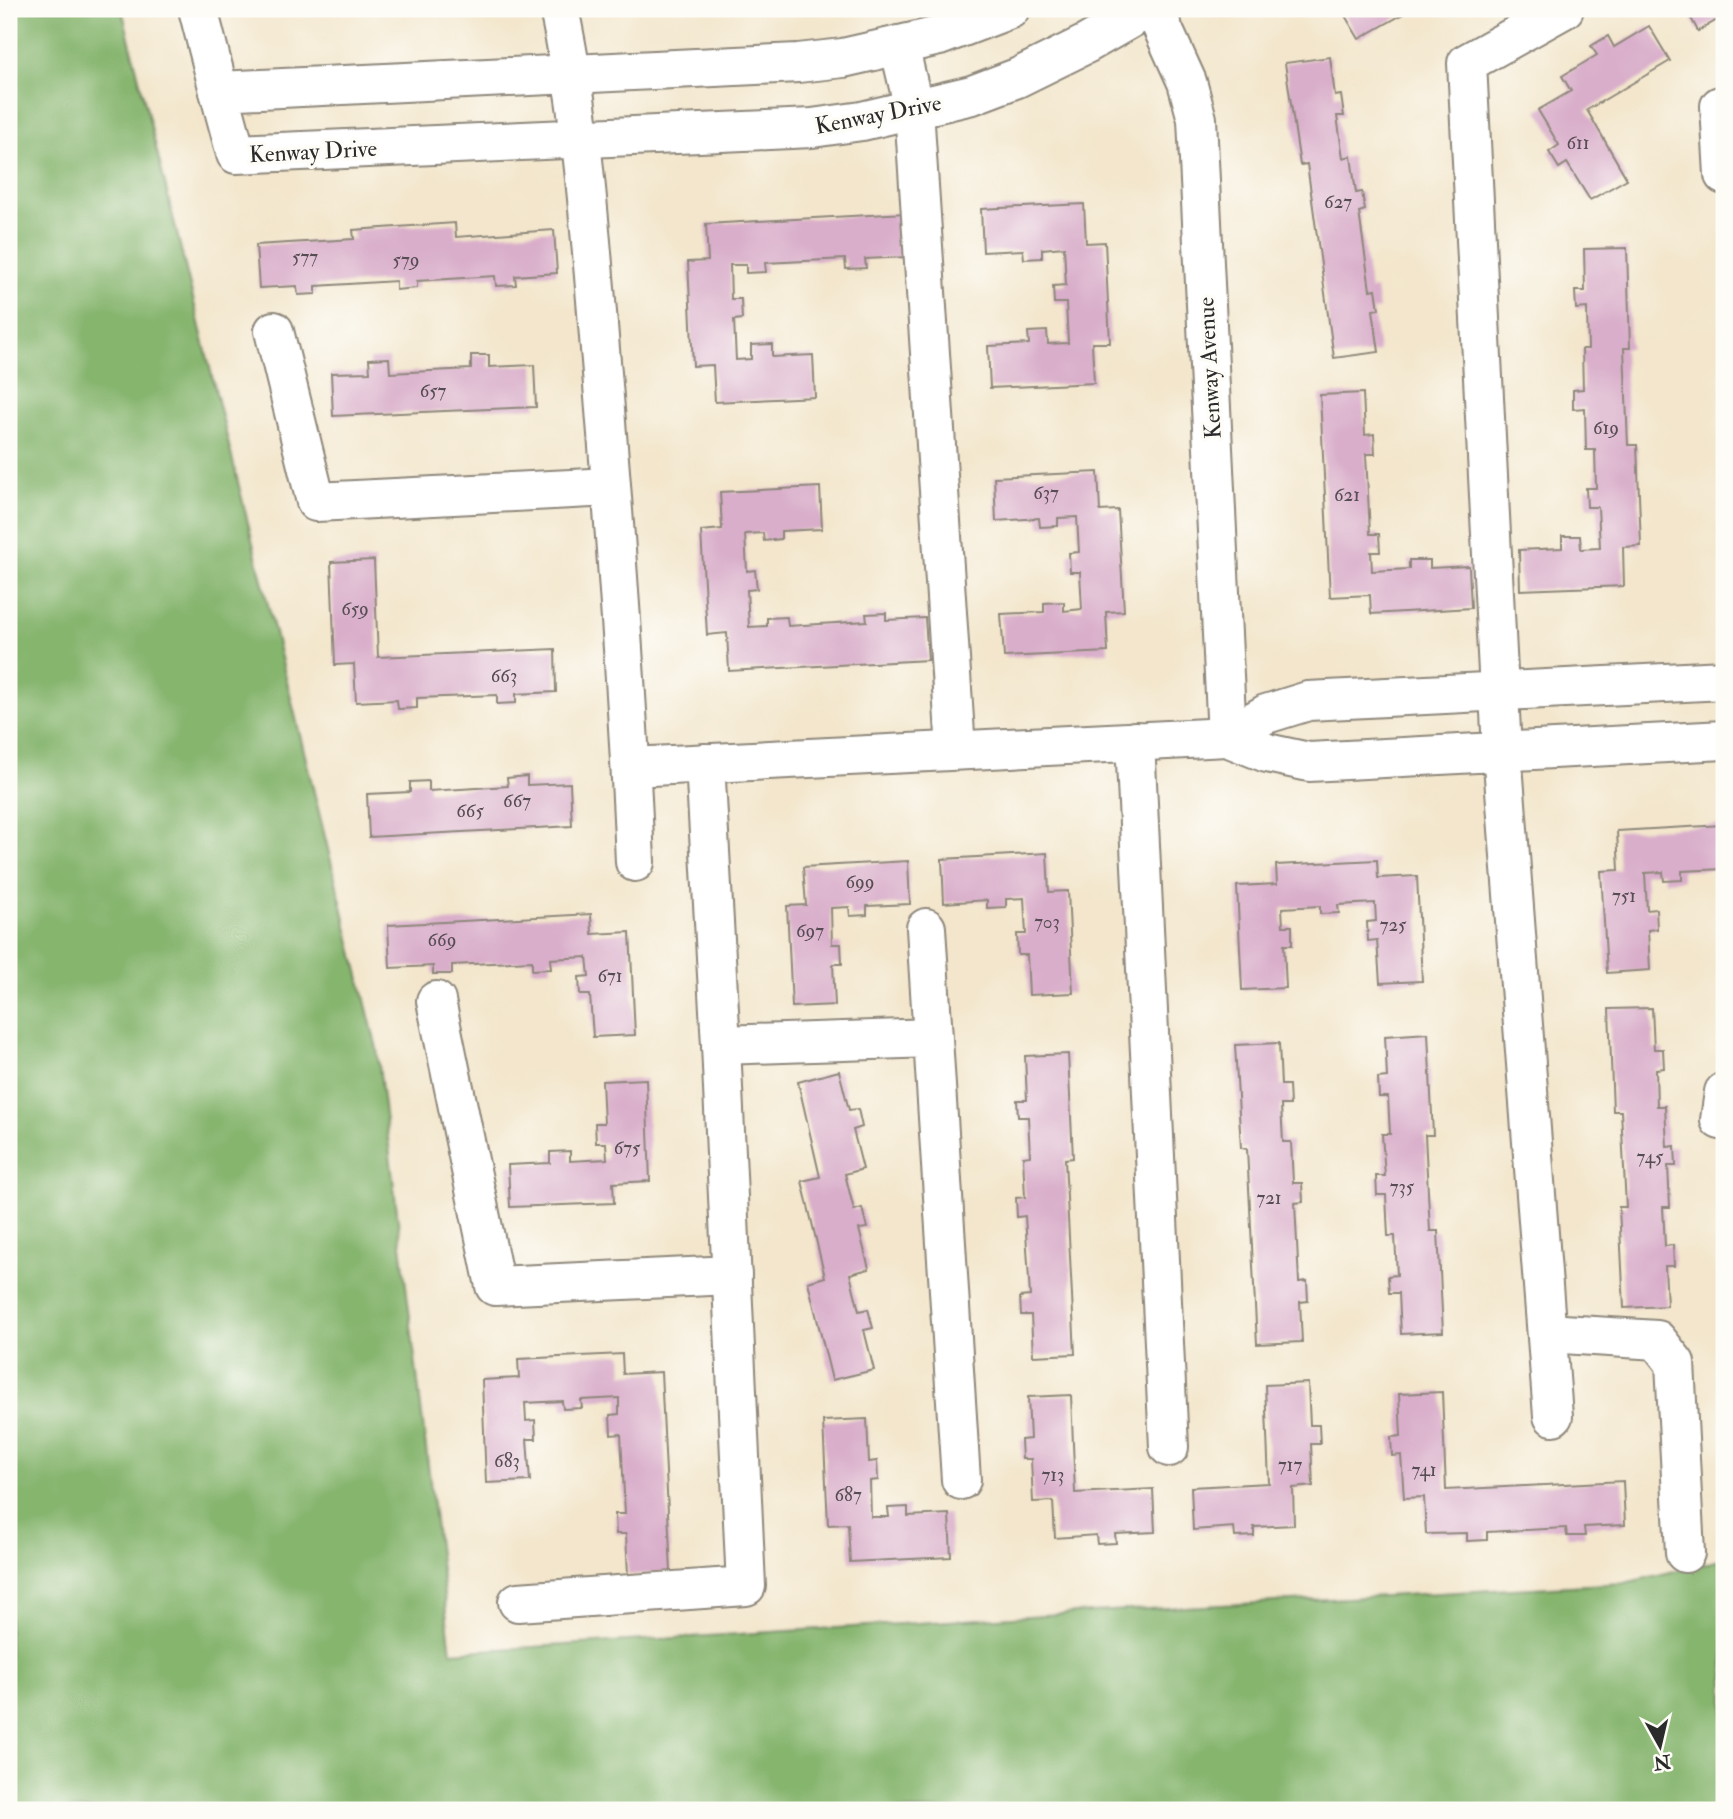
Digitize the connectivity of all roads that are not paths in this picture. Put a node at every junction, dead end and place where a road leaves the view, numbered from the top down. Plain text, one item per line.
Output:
1 (198, 9) edge
2 (559, 9) edge
3 (1010, 9) edge
4 (1147, 9) edge
5 (1154, 9) edge
6 (1564, 9) edge
7 (899, 45) junction
8 (570, 74) junction
9 (219, 91) junction
10 (1720, 106) dead end
11 (914, 109) junction
12 (582, 139) junction
13 (1724, 175) edge
14 (274, 331) dead end
15 (611, 487) junction
16 (1724, 680) edge
17 (1499, 691) junction
18 (1227, 737) junction
19 (1724, 740) edge
20 (1135, 741) junction
21 (956, 750) junction
22 (1502, 751) junction
23 (705, 763) junction
24 (631, 767) junction
25 (635, 862) dead end
26 (926, 928) dead end
27 (436, 1000) dead end
28 (933, 1038) junction
29 (722, 1045) junction
30 (732, 1275) junction
31 (1547, 1333) junction
32 (1553, 1416) dead end
33 (1169, 1447) dead end
34 (961, 1480) dead end
35 (1685, 1553) dead end
36 (518, 1602) dead end

1 - 9 street
2 - 8 street
3 - 7 street
4 - 11 street, Kenway Drive
5 - 18 street, Kenway Avenue
6 - 17 street
7 - 8 street
7 - 11 street
8 - 9 street
8 - 12 street
9 - 12 street, Kenway Drive
10 - 13 street
11 - 12 street, Kenway Drive
11 - 21 street
12 - 15 street
14 - 15 street
15 - 24 street
16 - 17 street
17 - 18 street
17 - 22 street
18 - 20 street
18 - 22 street
19 - 22 street
20 - 21 street
20 - 33 street
21 - 23 street
22 - 31 street
23 - 24 street
23 - 29 street
24 - 25 street
26 - 28 street
27 - 30 street
28 - 29 street
28 - 34 street
29 - 30 street
30 - 36 street
31 - 32 street
31 - 35 street

